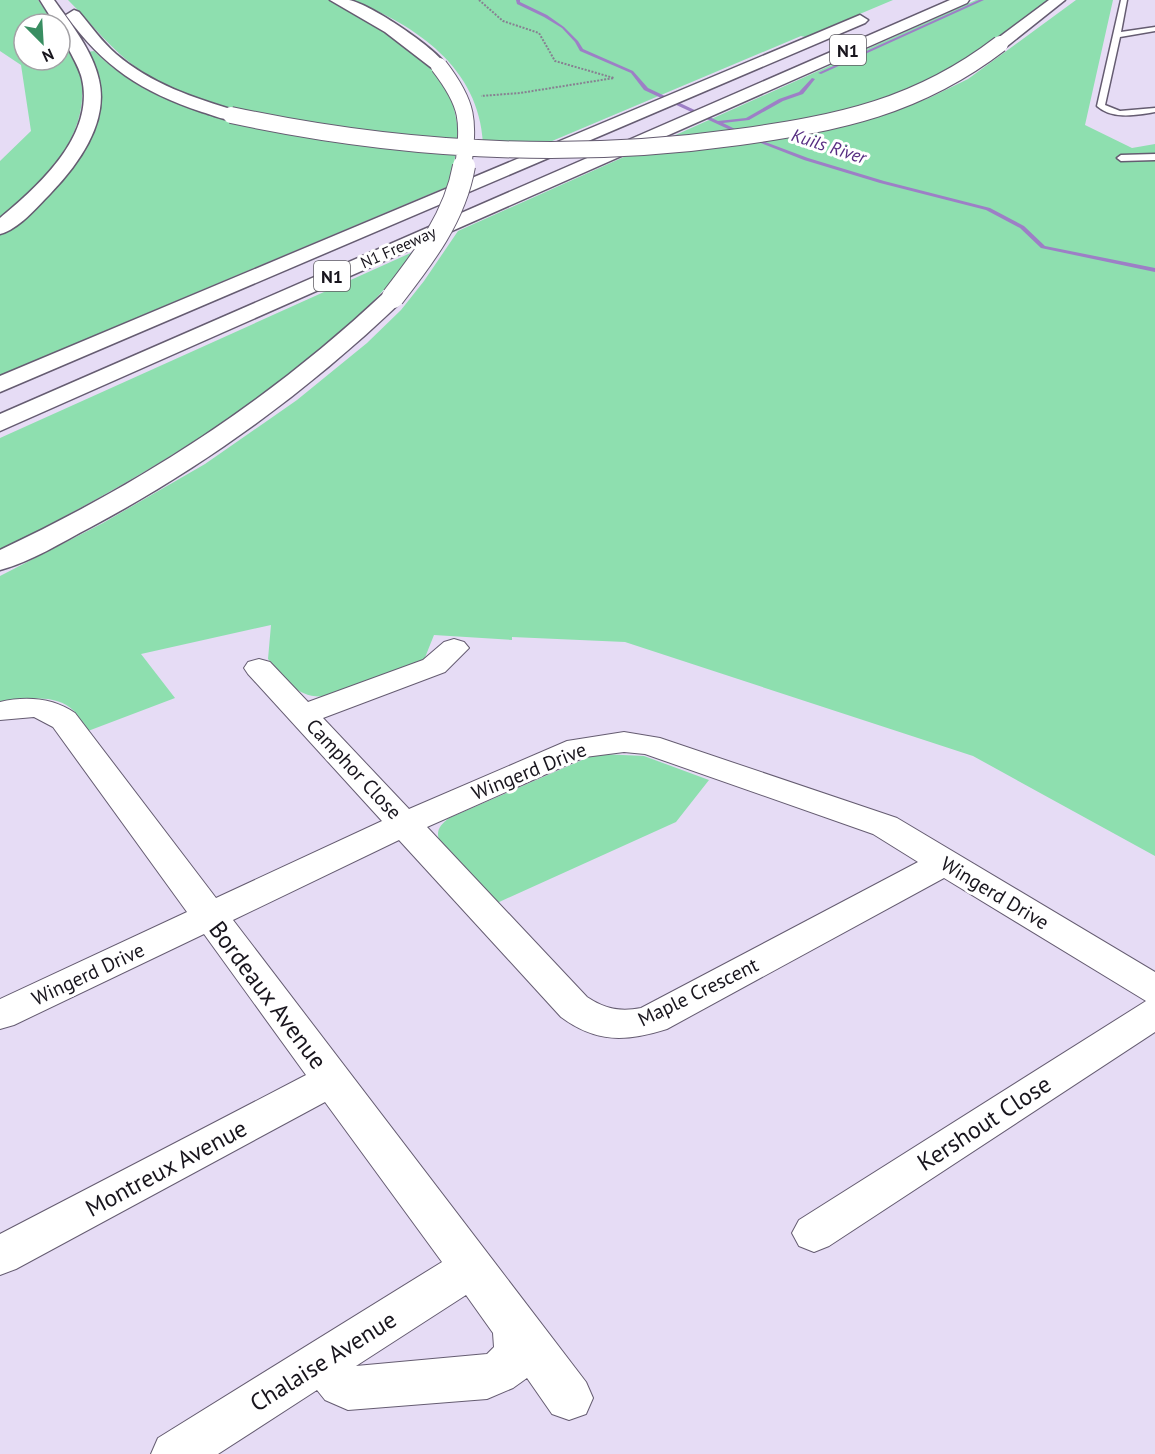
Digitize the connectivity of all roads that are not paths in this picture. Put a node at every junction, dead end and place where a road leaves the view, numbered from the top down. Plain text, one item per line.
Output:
1 (47, 0) edge
2 (58, 0) edge
3 (337, 0) edge
4 (962, 0) edge
5 (1058, 0) edge
6 (1124, 0) edge
7 (874, 14) dead end
8 (1155, 29) edge
9 (1116, 35) junction
10 (1155, 110) edge
11 (1155, 157) edge
12 (1120, 158) dead end
13 (0, 228) edge
14 (0, 385) edge
15 (0, 423) edge
16 (0, 561) edge
17 (454, 648) dead end
18 (259, 668) dead end
19 (0, 711) edge
20 (303, 715) junction
21 (405, 824) junction
22 (944, 863) junction
23 (210, 916) junction
24 (1155, 990) edge
25 (1155, 1013) edge
26 (0, 1015) edge
27 (331, 1080) junction
28 (814, 1233) dead end
29 (0, 1256) edge
30 (471, 1268) junction
31 (513, 1324) junction
32 (341, 1349) junction
33 (569, 1398) dead end
34 (175, 1454) edge

1 - 13 highway
2 - 5 highway, bridge
3 - 16 highway, bridge
4 - 15 highway, N1 Freeway / N1
6 - 9 lane
7 - 14 highway, N1 Freeway / N1
8 - 9 lane
9 - 10 lane
11 - 12 lane
17 - 20 street, Camphor Close
18 - 20 street, Camphor Close
19 - 23 street, Bordeaux Avenue
20 - 21 street, Camphor Close
21 - 22 street, Wingerd Drive
21 - 22 street, Maple Crescent
21 - 23 street, Wingerd Drive
22 - 24 street, Wingerd Drive
23 - 26 street, Wingerd Drive
23 - 27 street, Bordeaux Avenue
25 - 28 street, Kershout Close
27 - 29 street, Montreux Avenue
27 - 30 street, Bordeaux Avenue
30 - 31 street, Bordeaux Avenue
30 - 32 street, Chalaise Avenue
31 - 32 street, Bordeaux Avenue
31 - 33 street, Bordeaux Avenue
32 - 34 street, Chalaise Avenue

